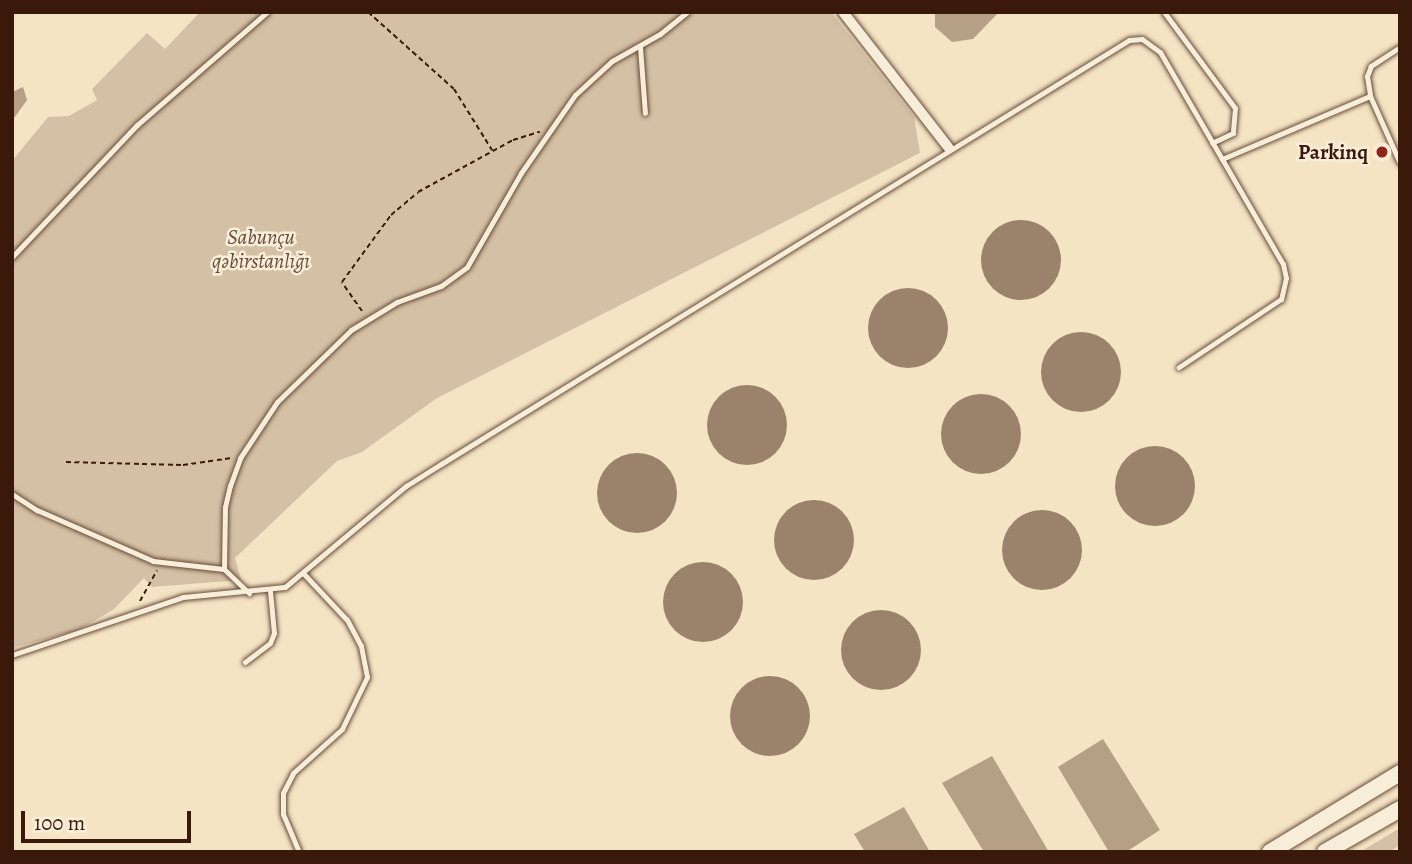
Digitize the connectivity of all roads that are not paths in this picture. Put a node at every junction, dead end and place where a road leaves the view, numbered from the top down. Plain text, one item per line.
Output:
1 (267, 12) edge
2 (687, 12) edge
3 (843, 12) edge
4 (1164, 12) edge
5 (640, 47) junction
6 (1400, 47) edge
7 (1370, 96) junction
8 (645, 113) dead end
9 (1212, 143) junction
10 (948, 148) junction
11 (1222, 159) junction
12 (1400, 163) edge
13 (12, 257) edge
14 (1179, 367) dead end
15 (12, 494) edge
16 (224, 569) junction
17 (304, 574) junction
18 (270, 591) junction
19 (249, 593) junction
20 (12, 655) edge
21 (245, 662) dead end
22 (1400, 773) edge
23 (1400, 808) edge
24 (299, 852) edge
25 (1270, 852) edge
26 (1325, 852) edge

1 - 13 lane
2 - 5 lane
3 - 10 street
4 - 9 lane
5 - 8 lane
5 - 16 lane
6 - 7 lane
7 - 11 lane
7 - 12 lane
9 - 10 lane
9 - 11 lane
10 - 17 lane
11 - 14 lane
15 - 16 lane
16 - 19 lane
17 - 18 lane
17 - 24 lane
18 - 19 lane
18 - 21 lane
19 - 20 lane
22 - 25 main road
23 - 26 main road

